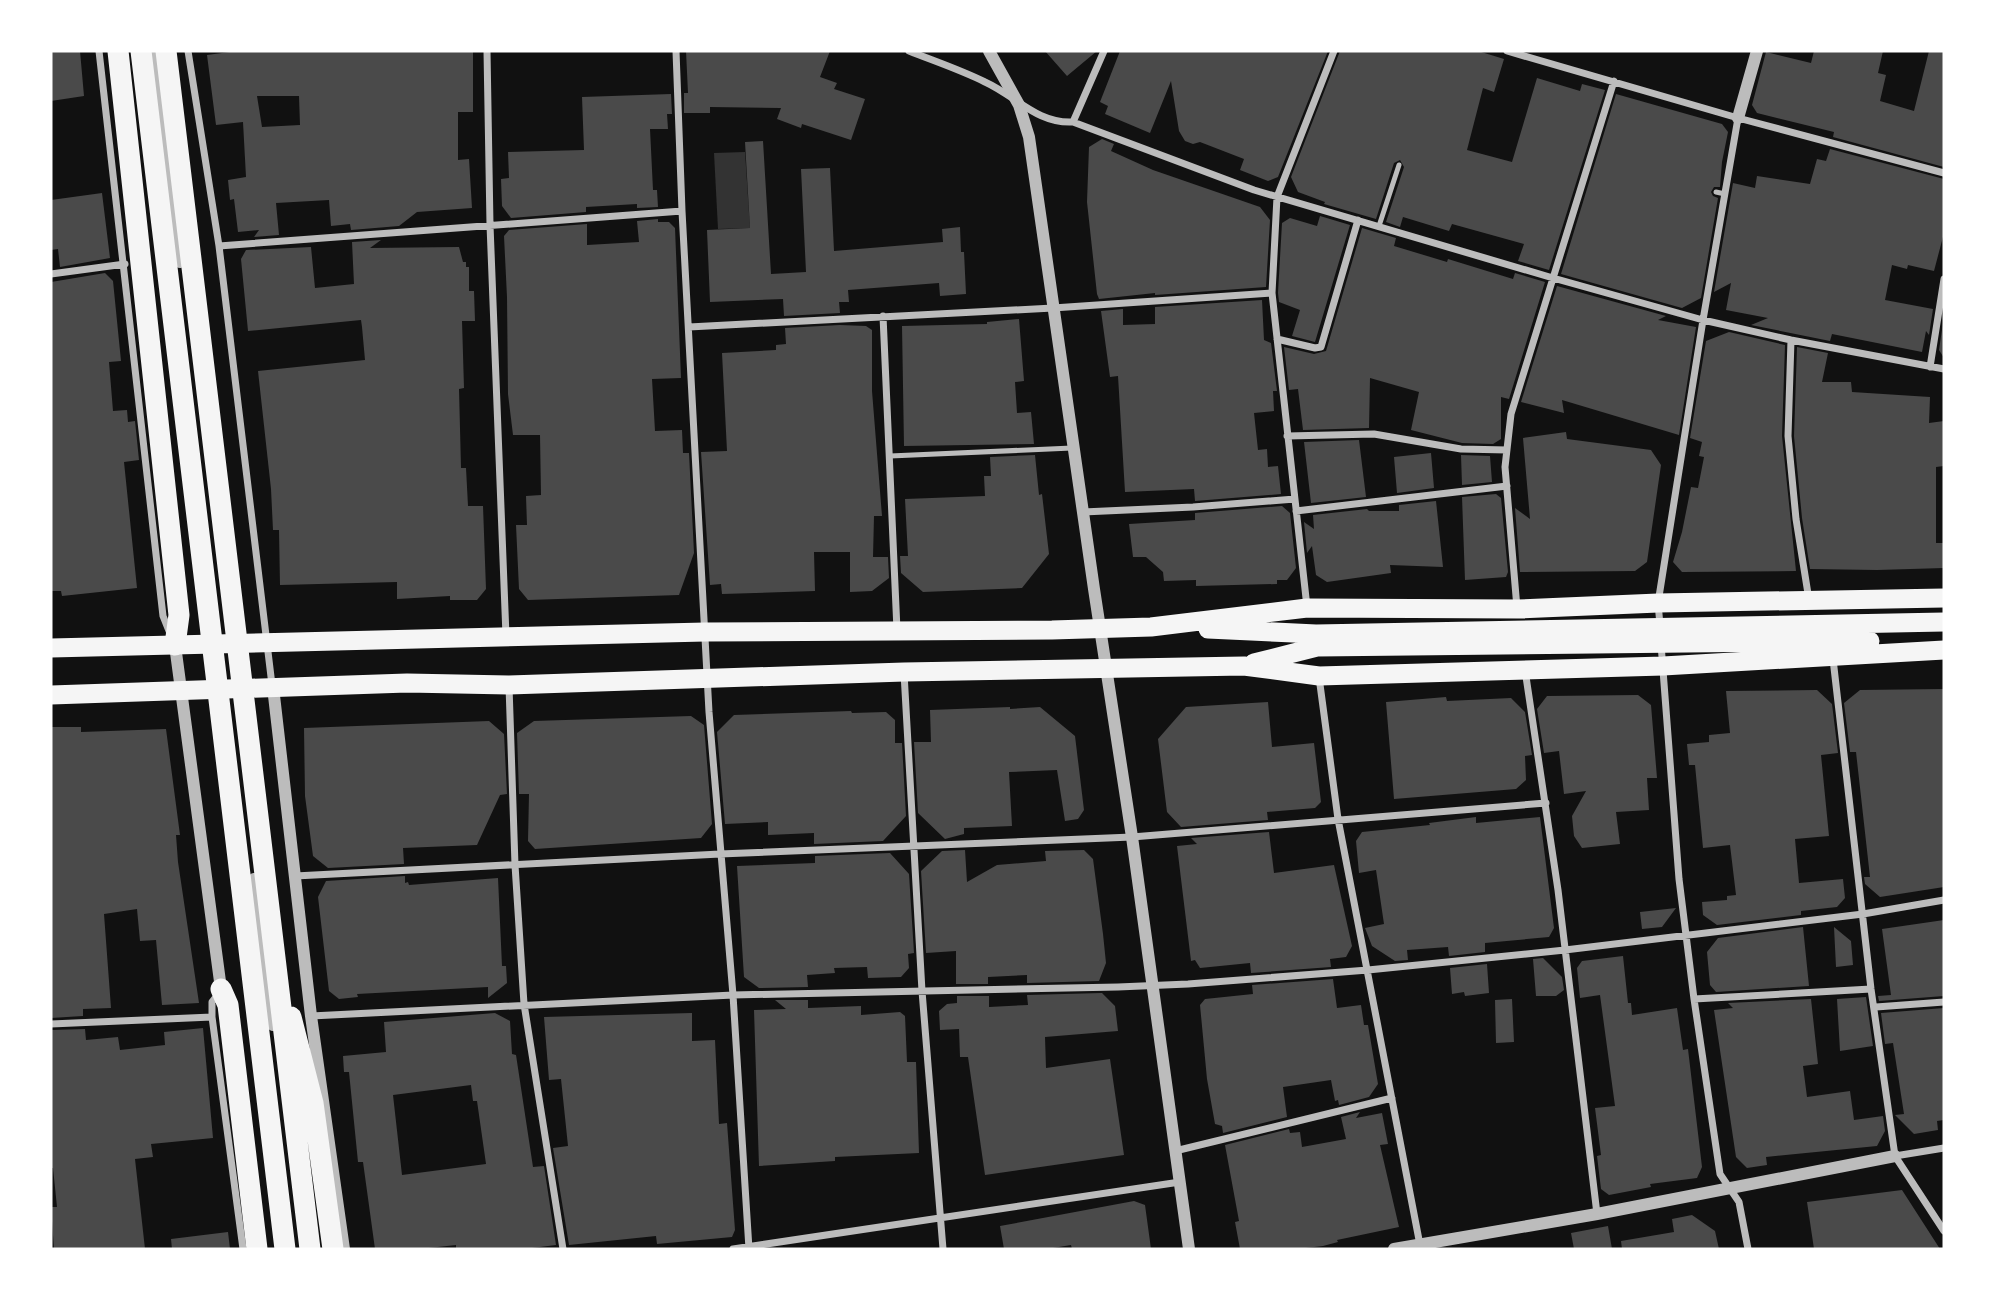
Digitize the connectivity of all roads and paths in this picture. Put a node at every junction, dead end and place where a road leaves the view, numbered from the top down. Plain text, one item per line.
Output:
1 (99, 51) edge
2 (118, 51) edge
3 (141, 51) edge
4 (155, 51) edge
5 (166, 51) edge
6 (188, 51) edge
7 (487, 51) edge
8 (676, 51) edge
9 (909, 51) edge
10 (989, 51) edge
11 (1104, 51) edge
12 (1334, 51) edge
13 (1507, 51) edge
14 (1757, 51) edge
15 (1614, 81) junction
16 (1019, 105) junction
17 (1738, 118) junction
18 (1073, 122) junction
19 (1399, 165) dead end
20 (1944, 173) edge
21 (1716, 192) dead end
22 (1725, 194) junction
23 (1277, 197) junction
24 (682, 211) junction
25 (1358, 220) junction
26 (490, 225) junction
27 (1379, 226) junction
28 (219, 246) junction
29 (180, 262) dead end
30 (125, 264) junction
31 (51, 274) edge
32 (1553, 278) junction
33 (1944, 279) edge
34 (1272, 293) junction
35 (1053, 308) junction
36 (883, 316) junction
37 (1703, 320) junction
38 (689, 327) junction
39 (1277, 339) junction
40 (1791, 340) junction
41 (1930, 367) junction
42 (1944, 369) edge
43 (1287, 436) junction
44 (1075, 448) junction
45 (1507, 450) junction
46 (890, 456) junction
47 (1507, 486) junction
48 (1295, 499) junction
49 (1296, 511) junction
50 (1083, 512) junction
51 (1944, 598) edge
52 (1809, 601) junction
53 (1658, 603) junction
54 (1307, 608) junction
55 (1517, 609) junction
56 (1944, 622) edge
57 (1151, 627) junction
58 (1100, 628) junction
59 (705, 632) junction
60 (898, 632) junction
61 (506, 637) junction
62 (1944, 639) edge
63 (1317, 641) junction
64 (268, 643) junction
65 (175, 645) junction
66 (51, 648) edge
67 (1944, 650) edge
68 (1833, 655) junction
69 (1244, 666) junction
70 (1663, 666) junction
71 (1107, 669) junction
72 (1525, 670) junction
73 (904, 672) junction
74 (1319, 676) junction
75 (707, 678) junction
76 (509, 685) junction
77 (273, 687) junction
78 (182, 691) junction
79 (51, 695) edge
80 (1546, 803) junction
81 (1338, 819) junction
82 (1132, 837) junction
83 (913, 847) junction
84 (720, 853) junction
85 (515, 865) junction
86 (295, 876) junction
87 (254, 879) dead end
88 (1944, 900) edge
89 (1863, 914) junction
90 (1686, 935) junction
91 (1565, 950) junction
92 (1368, 970) junction
93 (277, 980) junction
94 (1152, 986) junction
95 (221, 989) junction
96 (1871, 989) junction
97 (922, 991) junction
98 (733, 995) junction
99 (1694, 999) junction
100 (1944, 1002) edge
101 (524, 1004) junction
102 (1876, 1007) junction
103 (311, 1016) junction
104 (212, 1017) junction
105 (51, 1024) edge
106 (1392, 1098) junction
107 (1944, 1148) edge
108 (1175, 1151) junction
109 (1895, 1156) junction
110 (1180, 1182) junction
111 (1731, 1188) junction
112 (295, 1202) junction
113 (1597, 1214) junction
114 (941, 1220) junction
115 (1944, 1231) edge
116 (1420, 1245) junction
117 (1443, 1245) edge
118 (243, 1249) edge
119 (257, 1249) edge
120 (285, 1249) edge
121 (301, 1249) edge
122 (310, 1249) edge
123 (330, 1249) edge
124 (344, 1249) edge
125 (563, 1249) edge
126 (733, 1249) edge
127 (749, 1249) edge
128 (943, 1249) edge
129 (1189, 1249) edge
130 (1394, 1249) edge
131 (1748, 1249) edge

1 - 30 street
2 - 65 highway
3 - 120 highway
4 - 29 street
5 - 93 highway
6 - 28 street
7 - 26 street
8 - 24 street
9 - 16 street
10 - 16 street
11 - 18 street
12 - 23 street
13 - 15 street
14 - 17 street
15 - 17 street
15 - 32 street
16 - 18 street
16 - 35 street
17 - 20 street
17 - 22 street
18 - 23 street
19 - 27 lane
21 - 22 lane
22 - 37 street
23 - 25 street
23 - 34 street
24 - 26 street
24 - 38 street
25 - 27 street
25 - 39 street
26 - 28 street
26 - 61 street
27 - 32 street
28 - 64 street
30 - 31 street
30 - 65 street
32 - 37 street
32 - 45 street
33 - 41 street
34 - 35 street
34 - 39 street
35 - 36 street
35 - 44 street
36 - 38 street
36 - 46 street
37 - 40 street
37 - 53 street
38 - 59 street
39 - 43 street
40 - 41 street
40 - 52 street
41 - 42 street
43 - 45 street
43 - 48 street
44 - 46 lane
44 - 50 street
45 - 47 street
46 - 60 street
47 - 49 street
47 - 55 street
48 - 49 street
48 - 50 street
49 - 54 street
50 - 58 street
51 - 52 highway
52 - 53 highway
53 - 55 highway
53 - 70 street
54 - 55 highway
54 - 57 highway
56 - 63 highway
57 - 58 highway
57 - 63 highway
58 - 60 highway
58 - 71 street
59 - 60 highway
59 - 61 highway
59 - 75 street
61 - 64 highway
62 - 63 highway
63 - 69 highway
64 - 65 highway
64 - 77 street
65 - 66 highway
65 - 78 street
67 - 68 highway
68 - 70 highway
68 - 89 street
69 - 71 highway
69 - 74 highway
70 - 72 highway
70 - 90 street
71 - 73 highway
71 - 82 street
72 - 74 highway
72 - 80 street
73 - 75 highway
73 - 83 street
74 - 81 street
75 - 76 highway
75 - 84 street
76 - 77 highway
76 - 85 street
77 - 78 highway
77 - 86 street
78 - 79 highway
78 - 95 street
80 - 81 street
80 - 91 street
81 - 82 street
81 - 92 street
82 - 83 street
82 - 94 street
83 - 84 street
83 - 97 street
84 - 85 street
84 - 98 street
85 - 86 street
85 - 101 street
86 - 103 street
87 - 112 street
88 - 89 street
89 - 90 street
89 - 96 street
90 - 91 street
90 - 99 street
91 - 92 street
91 - 113 street
92 - 94 street
92 - 106 street
93 - 122 highway
93 - 123 highway
94 - 97 street
94 - 108 street
95 - 104 street
95 - 119 highway
96 - 99 street
96 - 102 street
97 - 98 street
97 - 114 street
98 - 101 street
98 - 127 street
99 - 111 street
100 - 102 street
101 - 103 street
101 - 125 street
102 - 109 street
103 - 124 street
104 - 105 street
104 - 118 street
106 - 108 street
106 - 116 street
107 - 109 street
108 - 110 street
109 - 111 street
109 - 115 street
110 - 114 street
110 - 129 street
111 - 113 street
111 - 131 street
112 - 121 street
112 - 123 street
113 - 117 street
114 - 127 street
114 - 128 street
116 - 117 street
116 - 130 street
126 - 127 street

